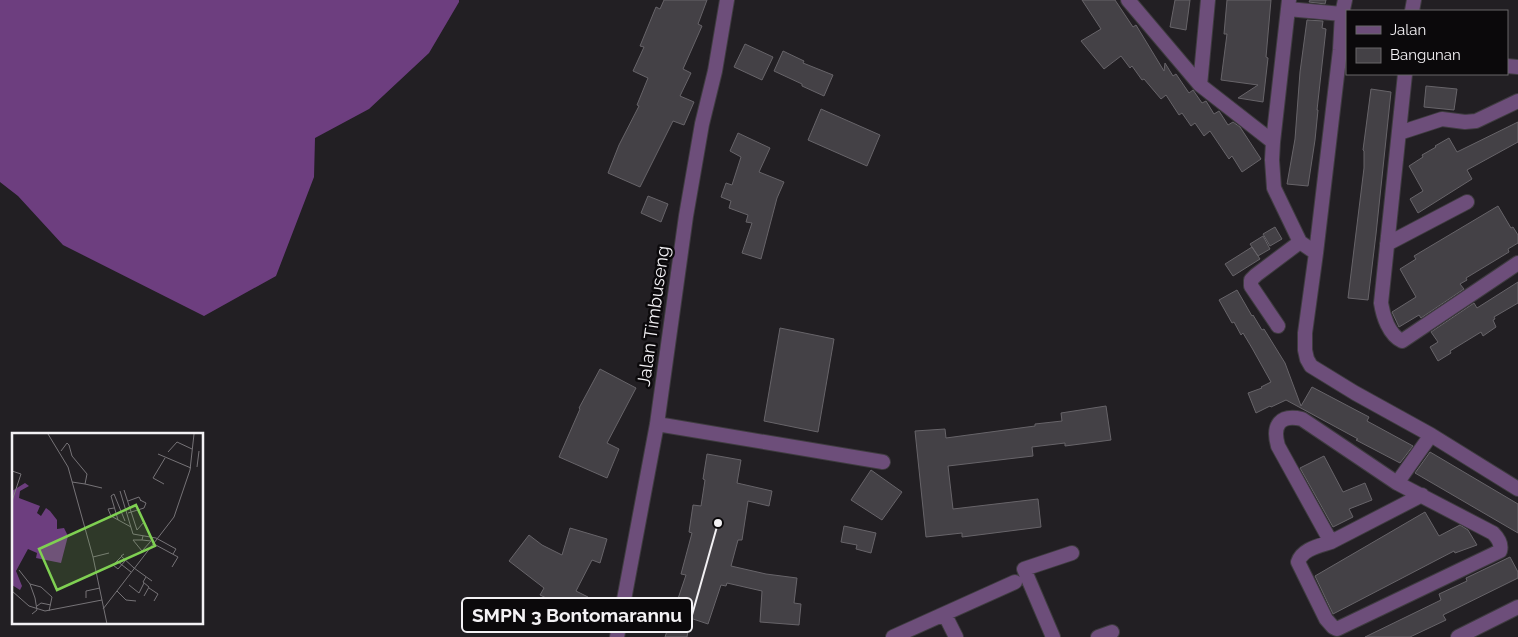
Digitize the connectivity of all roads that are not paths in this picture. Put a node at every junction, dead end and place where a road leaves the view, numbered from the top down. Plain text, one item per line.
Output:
1 (727, 0) edge
2 (1128, 0) edge
3 (1208, 0) edge
4 (1346, 0) edge
5 (1289, 4) edge
6 (1342, 14) junction
7 (1343, 50) edge
8 (1405, 75) edge
9 (1200, 85) junction
10 (1518, 101) edge
11 (1398, 134) junction
12 (1273, 142) junction
13 (1467, 202) dead end
14 (1300, 242) junction
15 (1387, 244) junction
16 (1316, 253) junction
17 (1518, 263) edge
18 (1278, 326) dead end
19 (657, 424) junction
20 (1431, 434) junction
21 (883, 462) dead end
22 (1397, 483) junction
23 (1518, 489) edge
24 (1422, 495) junction
25 (1330, 542) junction
26 (1072, 553) dead end
27 (1014, 582) dead end
28 (1518, 607) edge
29 (945, 614) junction
30 (1112, 632) dead end
31 (617, 637) edge
32 (893, 637) edge
33 (956, 637) edge
34 (1053, 637) edge
35 (1098, 637) edge
36 (1458, 637) edge

1 - 19 street, Jalan Timbuseng
2 - 9 street
3 - 9 street
4 - 6 street
5 - 6 street
5 - 12 street
6 - 7 street
7 - 16 street
8 - 11 street
9 - 12 street
10 - 11 street
11 - 15 street
12 - 14 street
13 - 15 street
14 - 16 street
14 - 18 street
15 - 17 street
16 - 20 street
19 - 21 street
19 - 31 street, Jalan Timbuseng
20 - 22 street
20 - 23 street
22 - 24 street
22 - 25 street
24 - 25 street
24 - 25 street
26 - 34 street
27 - 29 street
28 - 36 street
29 - 32 street
29 - 33 street
30 - 35 street

